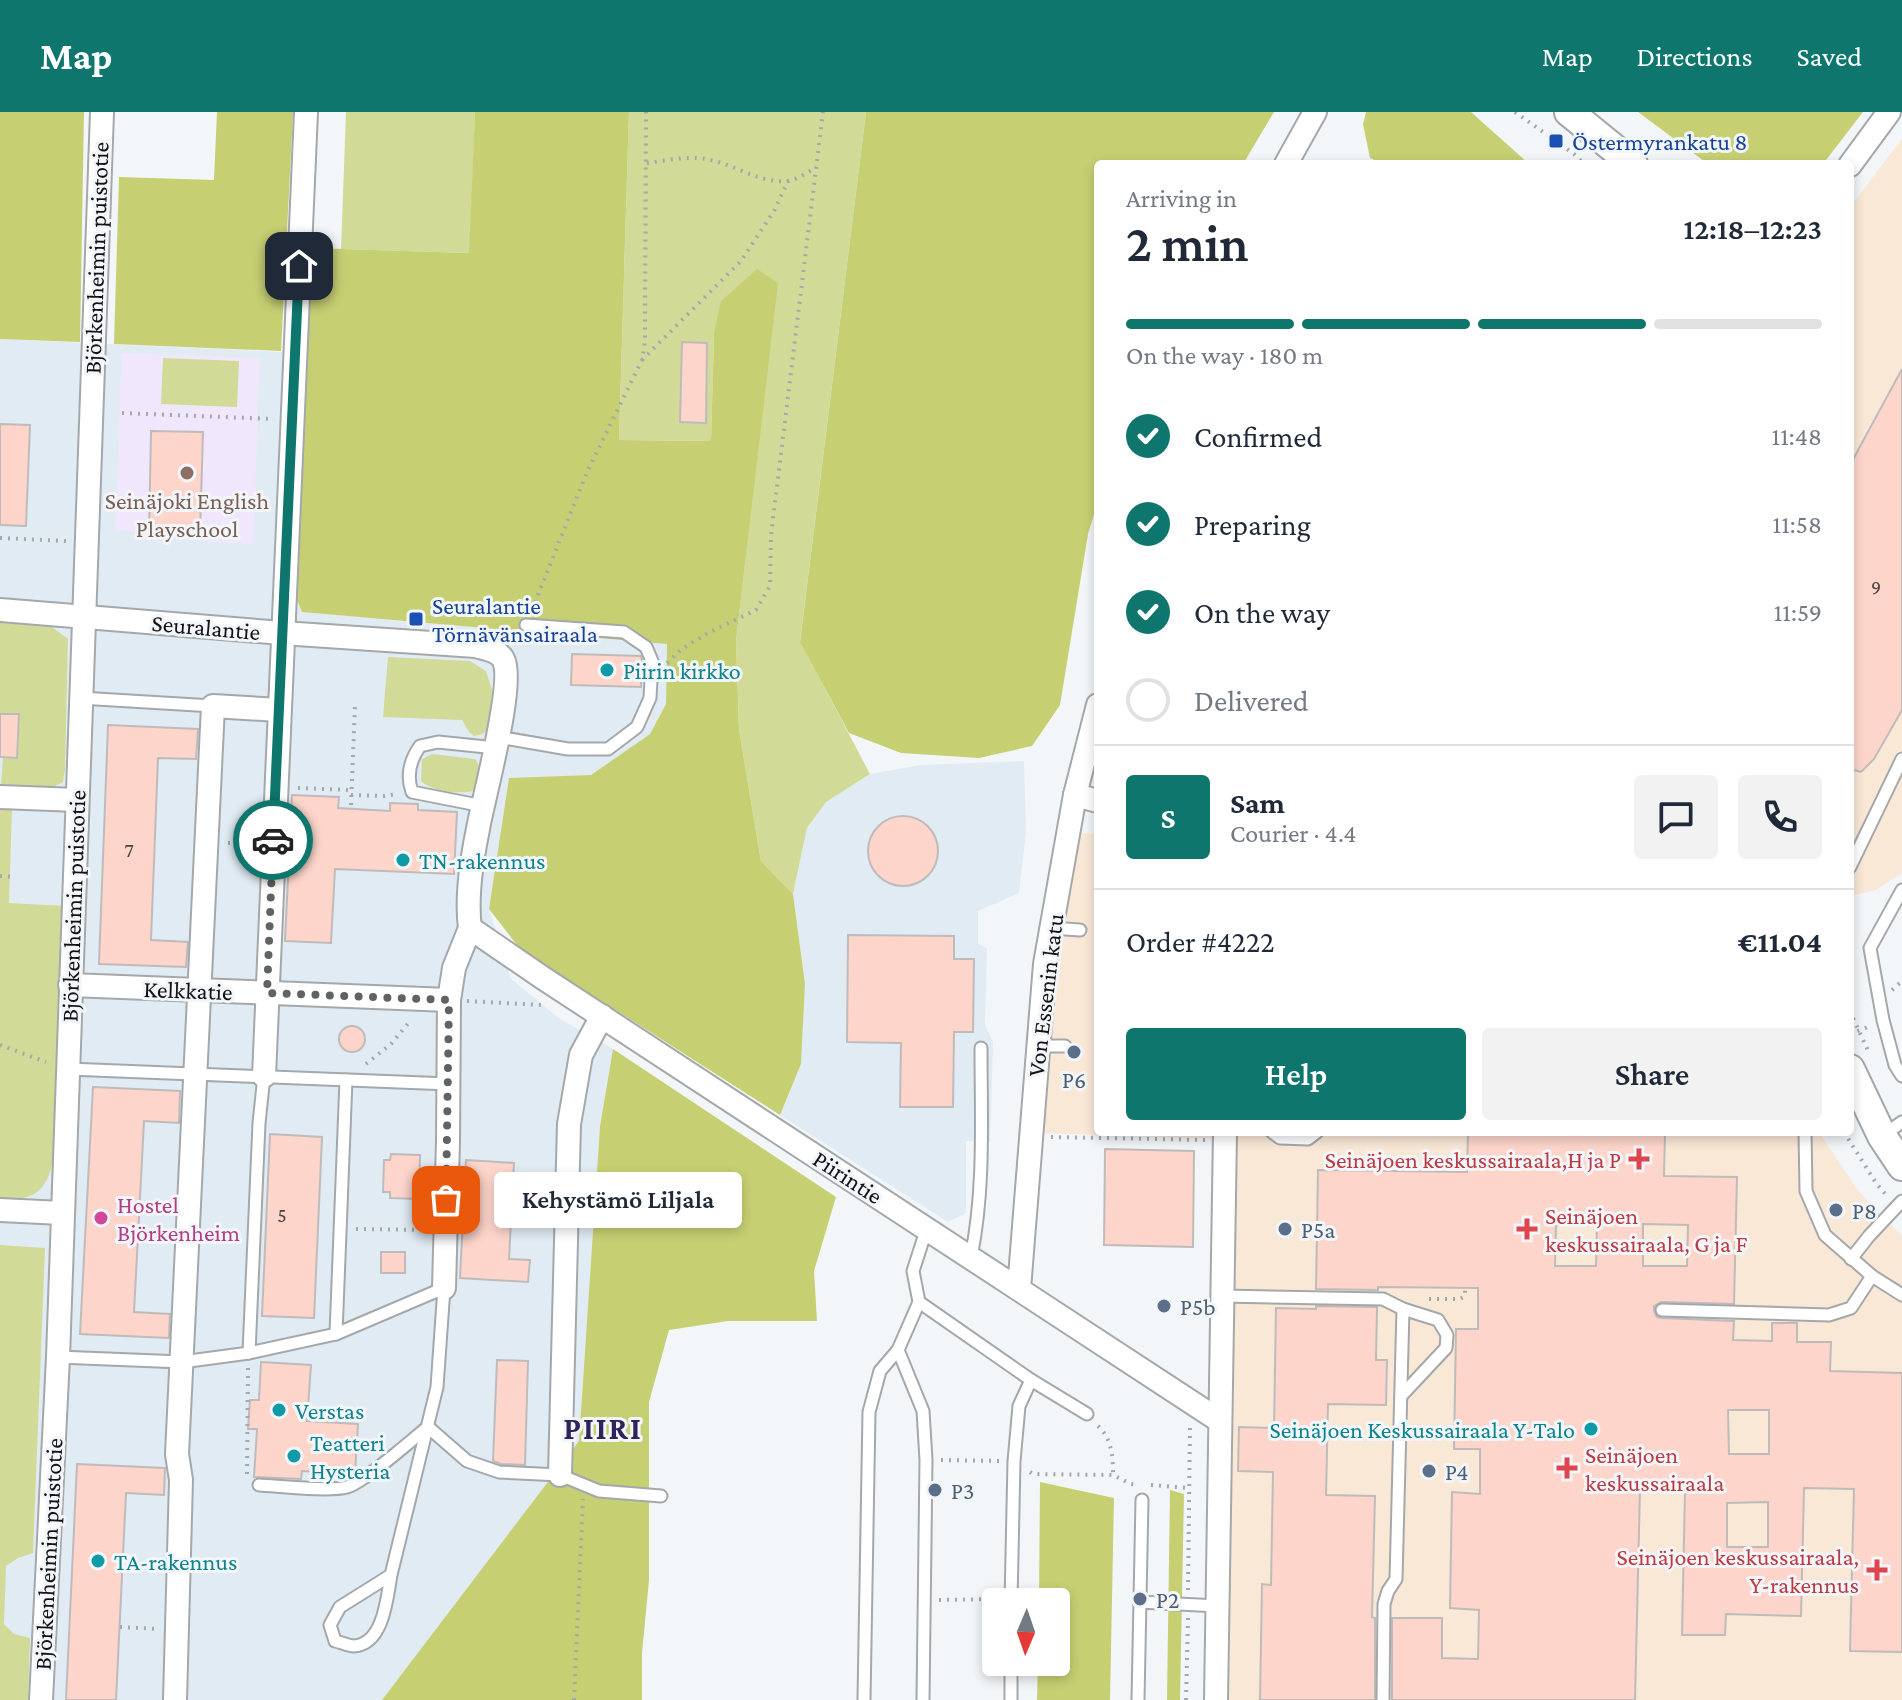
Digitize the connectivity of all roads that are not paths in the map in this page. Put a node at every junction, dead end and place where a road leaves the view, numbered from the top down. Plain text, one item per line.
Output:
1 (102, 112) edge
2 (306, 112) edge
3 (1315, 112) edge
4 (1569, 112) edge
5 (1889, 112) edge
6 (1288, 160) edge
7 (1628, 160) edge
8 (1854, 160) edge
9 (0, 610) edge
10 (83, 617) junction
11 (526, 625) road end
12 (282, 633) junction
13 (80, 698) junction
14 (213, 706) junction
15 (279, 710) junction
16 (1094, 721) edge
17 (497, 742) junction
18 (1902, 759) edge
19 (1075, 795) junction
20 (0, 797) edge
21 (77, 800) junction
22 (1094, 800) edge
23 (483, 806) junction
24 (1854, 859) edge
25 (1902, 890) edge
26 (470, 928) junction
27 (1051, 928) junction
28 (1080, 930) dead end
29 (70, 985) junction
30 (200, 990) junction
31 (267, 993) junction
32 (438, 1000) junction
33 (602, 1016) junction
34 (1038, 1046) junction
35 (1065, 1046) dead end
36 (981, 1048) dead end
37 (68, 1069) junction
38 (195, 1074) junction
39 (264, 1076) junction
40 (1902, 1076) edge
41 (346, 1080) junction
42 (1854, 1082) edge
43 (449, 1084) junction
44 (1892, 1129) edge
45 (1219, 1136) edge
46 (1277, 1136) edge
47 (1312, 1136) edge
48 (1805, 1136) edge
49 (1902, 1166) edge
50 (1899, 1204) edge
51 (0, 1210) edge
52 (62, 1213) junction
53 (930, 1230) junction
54 (971, 1257) junction
55 (1851, 1259) junction
56 (1872, 1276) junction
57 (444, 1288) junction
58 (1019, 1289) junction
59 (1902, 1295) edge
60 (1222, 1296) junction
61 (919, 1302) junction
62 (1403, 1309) junction
63 (1662, 1310) dead end
64 (336, 1334) junction
65 (898, 1350) junction
66 (249, 1353) junction
67 (58, 1357) junction
68 (182, 1362) junction
69 (1031, 1380) junction
70 (1401, 1396) junction
71 (1087, 1414) road end
72 (1220, 1421) junction
73 (428, 1427) junction
74 (560, 1475) junction
75 (259, 1485) road end
76 (661, 1496) dead end
77 (1142, 1500) dead end
78 (391, 1575) junction
79 (1011, 1588) edge
80 (1139, 1602) junction
81 (1218, 1606) junction
82 (1011, 1676) edge
83 (41, 1700) edge
84 (175, 1700) edge
85 (864, 1700) edge
86 (923, 1700) edge
87 (1011, 1700) edge
88 (1138, 1700) edge
89 (1216, 1700) edge
90 (1383, 1700) edge

1 - 10 street, Björkenheimin puistotie
2 - 12 street
3 - 6 street
4 - 7 street
5 - 8 street
9 - 10 street, Seuralantie
10 - 12 street, Seuralantie
10 - 13 street, Björkenheimin puistotie
11 - 17 lane
12 - 15 street
12 - 17 street, Seuralantie
13 - 14 lane
13 - 21 street, Björkenheimin puistotie
14 - 15 street
14 - 30 street
15 - 31 street
16 - 19 street, Von Essenin katu
17 - 23 street
17 - 23 lane
18 - 24 lane
19 - 22 street
19 - 27 street, Von Essenin katu
20 - 21 street
21 - 29 street, Björkenheimin puistotie
23 - 26 street
25 - 40 lane
26 - 32 street
26 - 33 street, Piirintie
27 - 28 lane
27 - 34 street, Von Essenin katu
29 - 30 street, Kelkkatie
29 - 37 street, Björkenheimin puistotie
30 - 31 street, Kelkkatie
30 - 38 street
31 - 32 street, Kelkkatie
31 - 39 street
32 - 43 street
33 - 53 street, Piirintie
33 - 74 street
34 - 35 lane
34 - 58 street, Von Essenin katu
36 - 54 lane
37 - 38 lane
37 - 52 street, Björkenheimin puistotie
38 - 39 lane
38 - 68 street
39 - 41 lane
39 - 66 lane
41 - 43 lane
41 - 64 lane
42 - 44 street
43 - 57 street
44 - 49 street
45 - 60 street
46 - 47 lane
48 - 55 lane
50 - 55 lane
51 - 52 street
52 - 67 street, Björkenheimin puistotie
53 - 54 street, Piirintie
53 - 61 lane
54 - 58 street, Piirintie
55 - 56 lane
56 - 59 lane
56 - 63 lane
57 - 64 lane
57 - 73 lane
58 - 72 street, Piirintie
60 - 62 lane
60 - 72 street
61 - 65 lane
61 - 69 lane
62 - 70 lane
62 - 70 lane
64 - 66 lane
65 - 85 lane
65 - 86 lane
66 - 68 lane
67 - 68 lane
67 - 83 street, Björkenheimin puistotie
68 - 84 street
69 - 71 lane
69 - 79 lane
70 - 90 lane
72 - 81 street
73 - 74 lane
73 - 75 lane
73 - 78 lane
74 - 76 lane
77 - 80 lane
78 - 78 lane
80 - 81 lane
80 - 88 lane
81 - 89 street
82 - 87 lane

